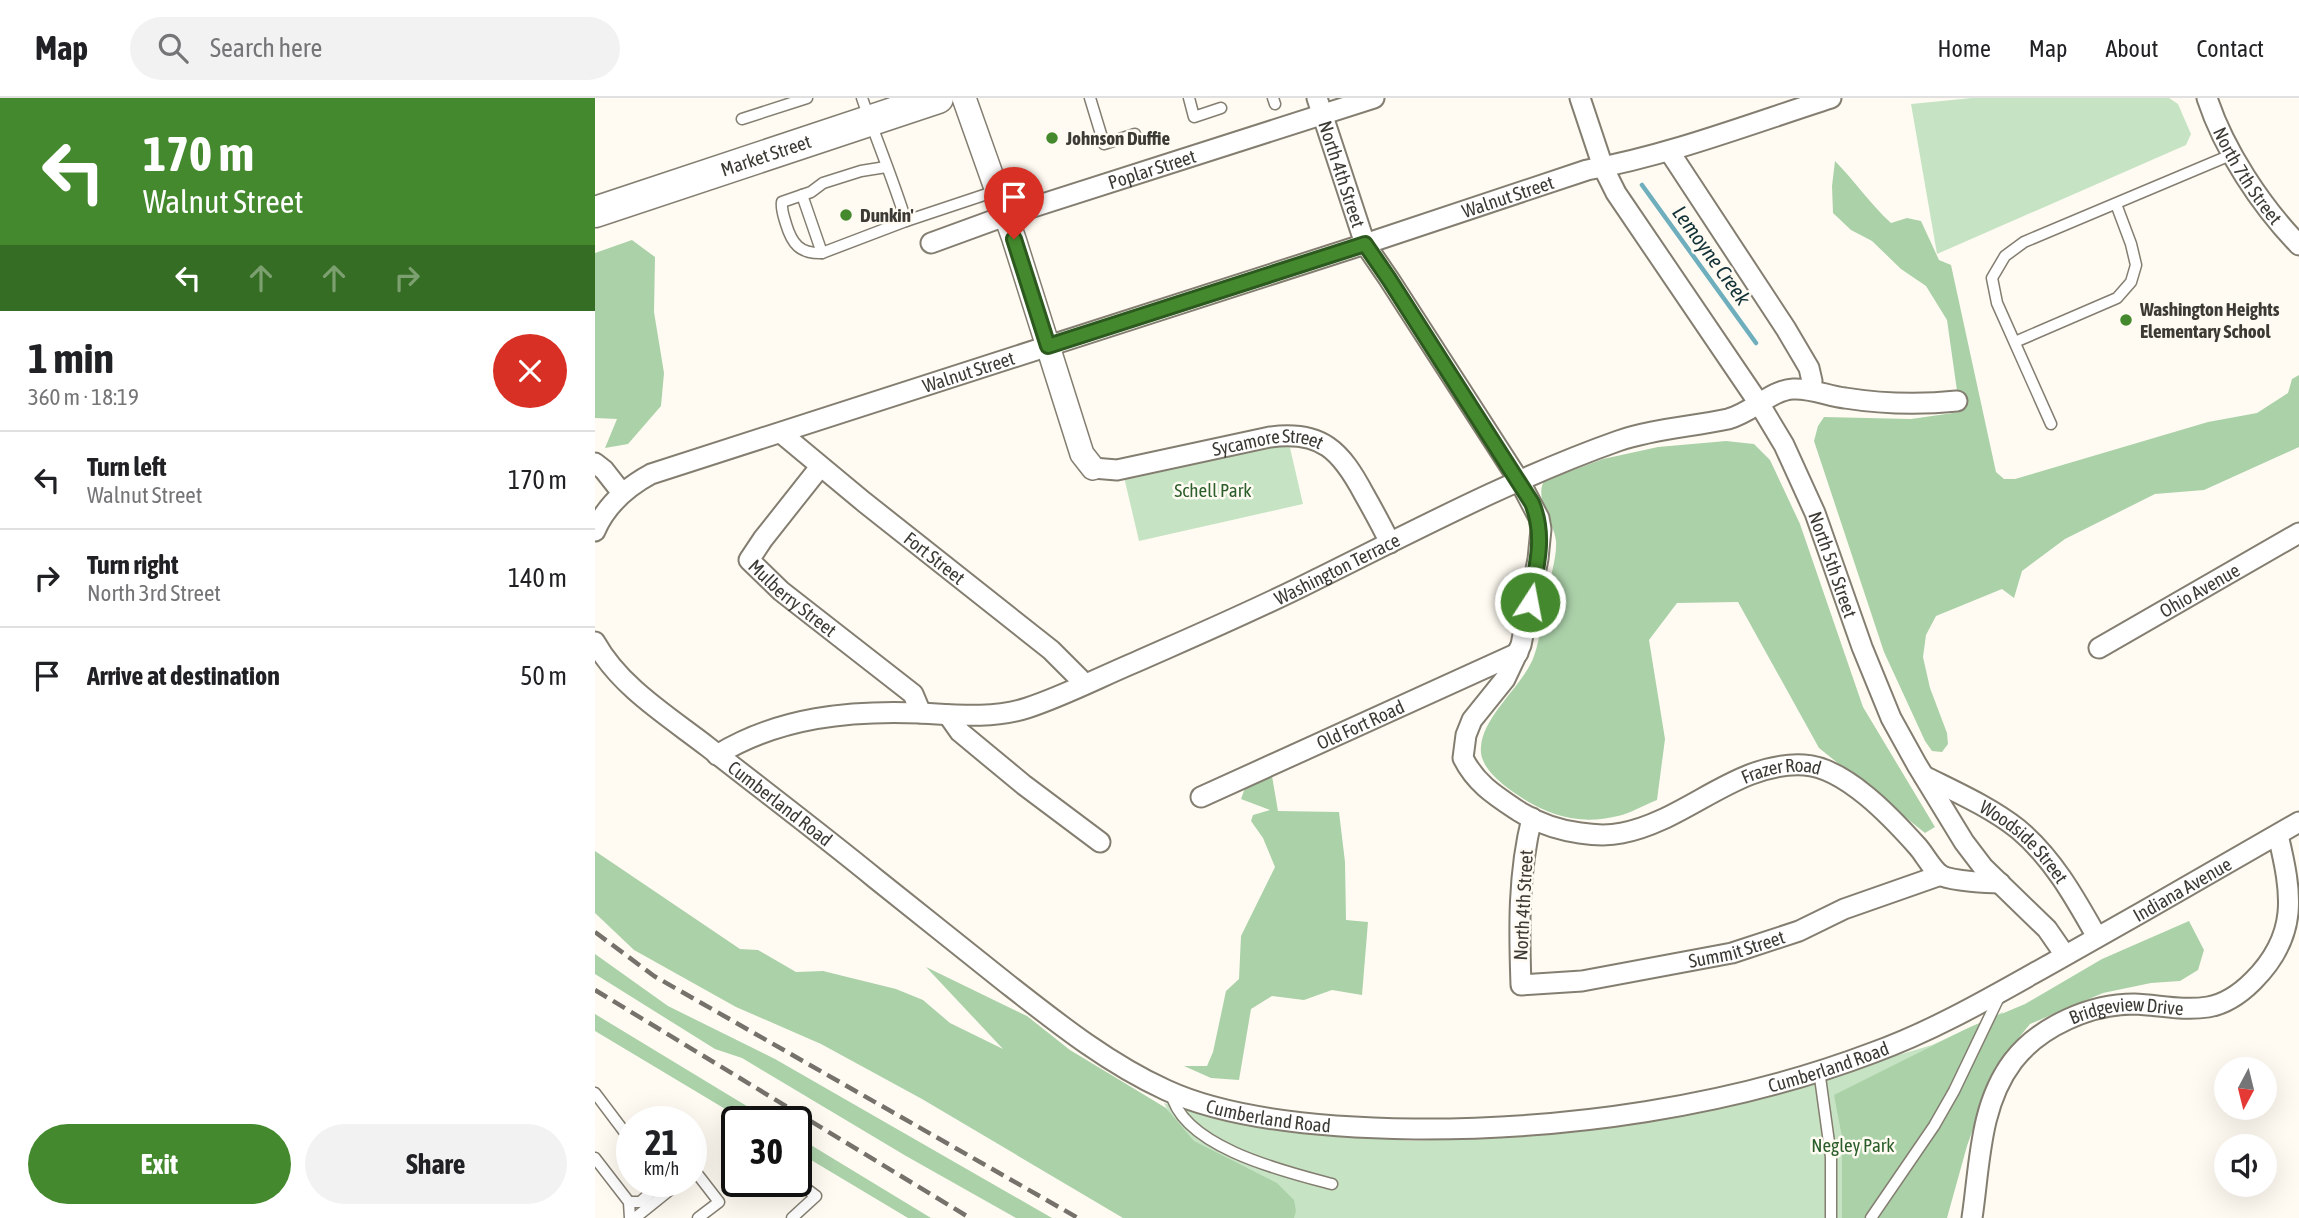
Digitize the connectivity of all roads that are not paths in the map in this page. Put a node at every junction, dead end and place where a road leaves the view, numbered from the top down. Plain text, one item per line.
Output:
1 (807, 98) edge
2 (894, 98) edge
3 (938, 98) edge
4 (964, 98) edge
5 (1090, 98) edge
6 (1189, 98) edge
7 (1374, 98) edge
8 (1580, 98) edge
9 (1831, 98) edge
10 (2207, 98) edge
11 (1320, 106) edge
12 (1221, 108) dead end
13 (866, 109) edge
14 (742, 119) dead end
15 (1135, 134) dead end
16 (1669, 151) junction
17 (2233, 154) junction
18 (886, 167) junction
19 (1603, 167) junction
20 (996, 191) junction
21 (802, 195) junction
22 (2116, 204) junction
23 (595, 212) edge
24 (1005, 216) junction
25 (906, 220) junction
26 (930, 243) dead end
27 (1365, 244) junction
28 (2299, 244) edge
29 (822, 253) junction
30 (2015, 342) junction
31 (1048, 346) junction
32 (1811, 390) junction
33 (1957, 401) dead end
34 (1760, 405) junction
35 (2051, 424) dead end
36 (781, 433) junction
37 (595, 463) edge
38 (820, 467) junction
39 (1093, 468) joint
40 (1520, 482) junction
41 (622, 494) junction
42 (595, 531) edge
43 (2299, 533) edge
44 (1390, 542) junction
45 (596, 645) edge
46 (2099, 648) dead end
47 (1518, 653) junction
48 (1085, 684) junction
49 (921, 713) junction
50 (948, 715) junction
51 (717, 755) junction
52 (1923, 775) junction
53 (1201, 797) dead end
54 (1532, 818) junction
55 (2299, 822) edge
56 (2278, 835) junction
57 (1100, 842) dead end
58 (1941, 875) junction
59 (2000, 883) junction
60 (2097, 937) junction
61 (2065, 956) junction
62 (1521, 985) joint
63 (2001, 991) junction
64 (1819, 1070) junction
65 (1171, 1092) junction
66 (595, 1093) edge
67 (616, 1121) edge
68 (595, 1158) edge
69 (1332, 1184) dead end
70 (707, 1186) edge
71 (812, 1193) edge
72 (646, 1197) edge
73 (659, 1197) edge
74 (629, 1202) junction
75 (630, 1218) edge
76 (635, 1218) edge
77 (698, 1218) edge
78 (792, 1218) edge
79 (1831, 1218) edge
80 (1871, 1218) edge
81 (1972, 1218) edge

1 - 14 lane
2 - 13 main road
3 - 13 main road, Market Street
4 - 20 street
5 - 15 lane
6 - 12 lane
7 - 11 street, Poplar Street
8 - 19 street, North 5th Street
9 - 16 street
10 - 17 street, North 7th Street
11 - 24 street, Poplar Street
11 - 27 street, North 4th Street
13 - 18 lane
13 - 23 main road, Market Street
16 - 19 street
16 - 32 street
17 - 22 lane
17 - 28 street, North 7th Street
18 - 21 lane
18 - 25 lane
19 - 27 street, Walnut Street
19 - 34 street, North 5th Street
20 - 24 street
20 - 25 lane
21 - 29 lane
21 - 29 lane
22 - 30 lane
22 - 30 lane
24 - 26 street, Poplar Street
24 - 31 street
25 - 29 lane
27 - 31 street, Walnut Street
27 - 40 street, North 4th Street
30 - 35 lane
31 - 36 street, Walnut Street
31 - 39 street
32 - 33 street, Washington Terrace
32 - 34 street, Washington Terrace
34 - 40 street, Washington Terrace
34 - 52 street, North 5th Street
36 - 38 street, Fort Street
36 - 41 street, Walnut Street
37 - 41 street
38 - 48 street, Fort Street
38 - 49 street, Mulberry Street
39 - 44 street, Sycamore Street
40 - 44 street, Washington Terrace
40 - 47 street, North 4th Street
41 - 42 street, Walnut Street
43 - 46 street, Ohio Avenue
44 - 48 street, Washington Terrace
45 - 51 street, Cumberland Road
47 - 53 street, Old Fort Road
47 - 54 street, North 4th Street
48 - 50 street, Washington Terrace
49 - 50 street, Washington Terrace
49 - 51 street, Washington Terrace
50 - 57 street
51 - 65 street, Cumberland Road
52 - 59 street, North 5th Street
52 - 60 street, Woodside Street
54 - 58 street, Frazer Road
54 - 62 street, North 4th Street
55 - 56 street, Indiana Avenue
56 - 60 street, Indiana Avenue
56 - 81 street, Bridgeview Drive
58 - 59 street
58 - 62 street, Summit Street
59 - 61 street, North 5th Street
60 - 61 street, Indiana Avenue
61 - 63 street, Cumberland Road
63 - 64 street, Cumberland Road
63 - 80 lane
64 - 65 street, Cumberland Road
64 - 79 lane
65 - 69 lane
66 - 67 lane
68 - 74 lane
70 - 77 lane
71 - 78 lane
72 - 74 lane
73 - 76 lane
74 - 75 lane

